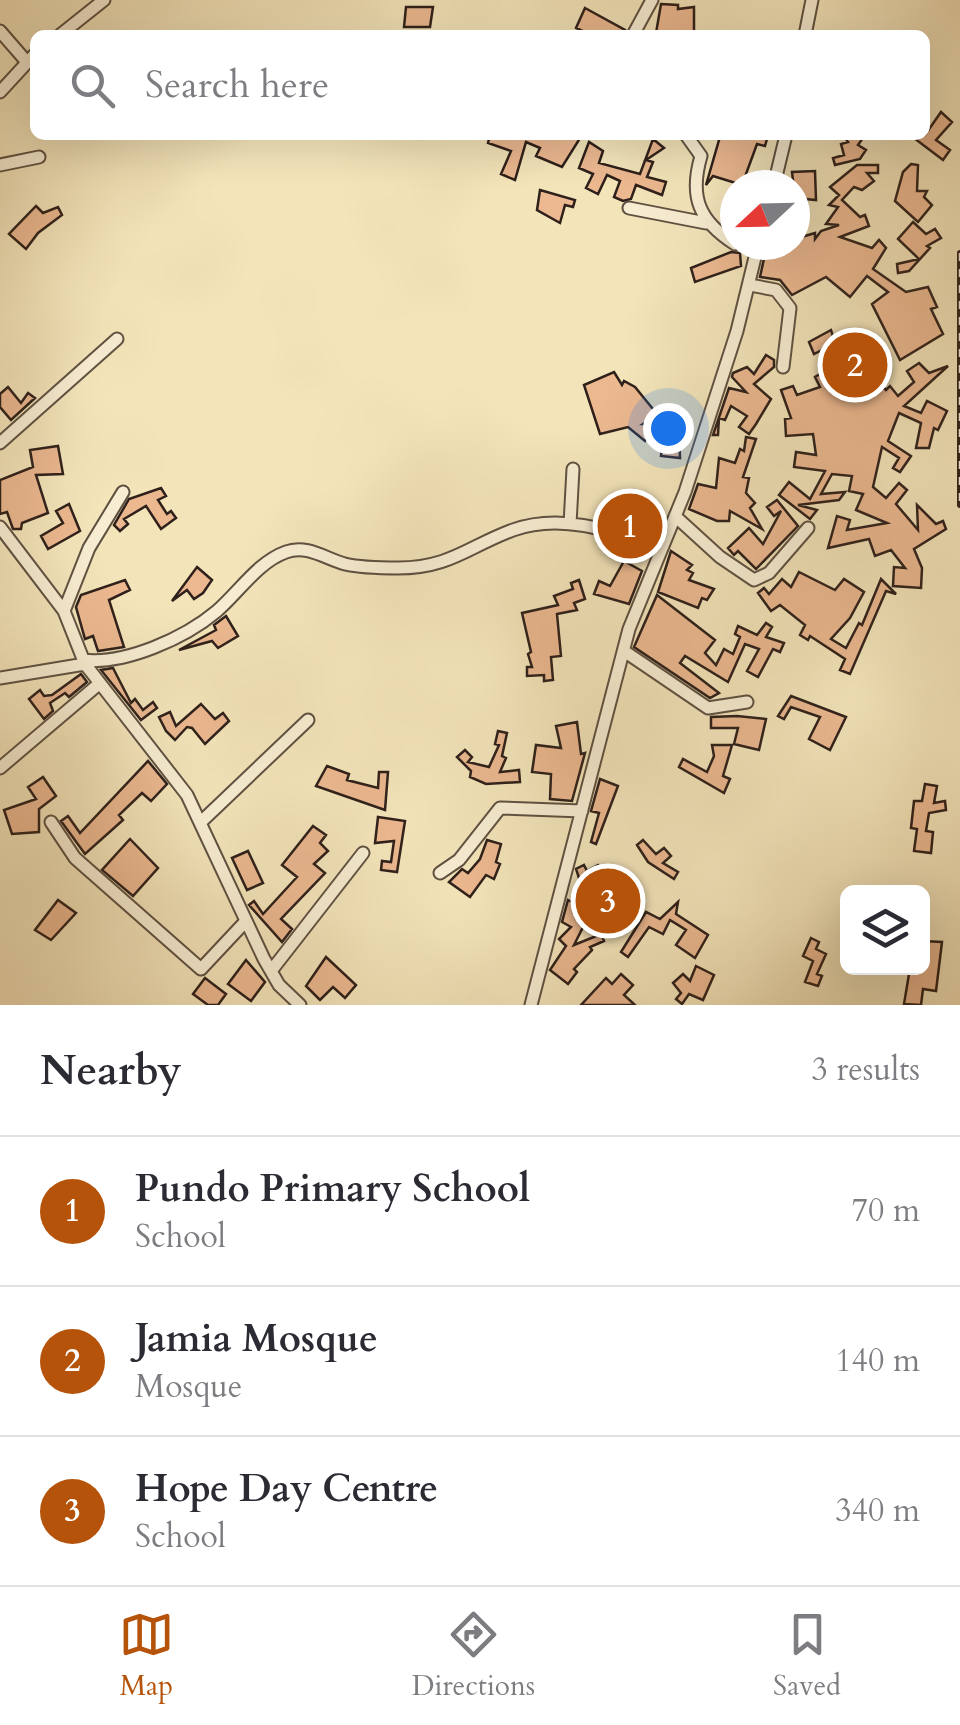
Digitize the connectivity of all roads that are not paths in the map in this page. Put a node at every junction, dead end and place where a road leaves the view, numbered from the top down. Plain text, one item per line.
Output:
1 (104, 0) edge
2 (652, 0) edge
3 (812, 0) edge
4 (66, 30) edge
5 (635, 30) edge
6 (807, 30) edge
7 (0, 31) edge
8 (30, 58) edge
9 (0, 92) edge
10 (690, 140) edge
11 (785, 140) edge
12 (39, 156) dead end
13 (0, 165) edge
14 (778, 170) edge
15 (629, 208) dead end
16 (706, 223) junction
17 (720, 233) edge
18 (755, 260) edge
19 (750, 286) junction
20 (117, 338) dead end
21 (783, 367) dead end
22 (0, 443) edge
23 (573, 469) dead end
24 (123, 492) dead end
25 (675, 516) junction
26 (570, 524) junction
27 (0, 527) edge
28 (808, 528) dead end
29 (662, 548) junction
30 (64, 611) junction
31 (624, 651) junction
32 (84, 662) junction
33 (0, 678) edge
34 (100, 683) junction
35 (747, 702) dead end
36 (308, 720) dead end
37 (0, 768) edge
38 (582, 811) junction
39 (202, 821) junction
40 (51, 822) dead end
41 (363, 853) dead end
42 (440, 873) dead end
43 (246, 921) junction
44 (271, 971) junction
45 (300, 1005) edge
46 (531, 1005) edge

1 - 4 street
2 - 5 street
3 - 6 street
7 - 8 street
8 - 9 street
10 - 16 street
11 - 14 street
12 - 13 street
15 - 16 street
16 - 17 street
18 - 19 street
19 - 21 street
19 - 25 street
20 - 22 street
23 - 26 street
24 - 30 street
25 - 28 street
25 - 29 street
26 - 29 street
26 - 32 street
27 - 30 street
29 - 31 street
30 - 32 street
31 - 35 street
31 - 38 street
32 - 33 street
32 - 34 street
34 - 37 street
34 - 39 street
36 - 39 street
38 - 42 street
38 - 46 street
39 - 43 street
40 - 43 street
41 - 44 street
43 - 44 street
44 - 45 street

